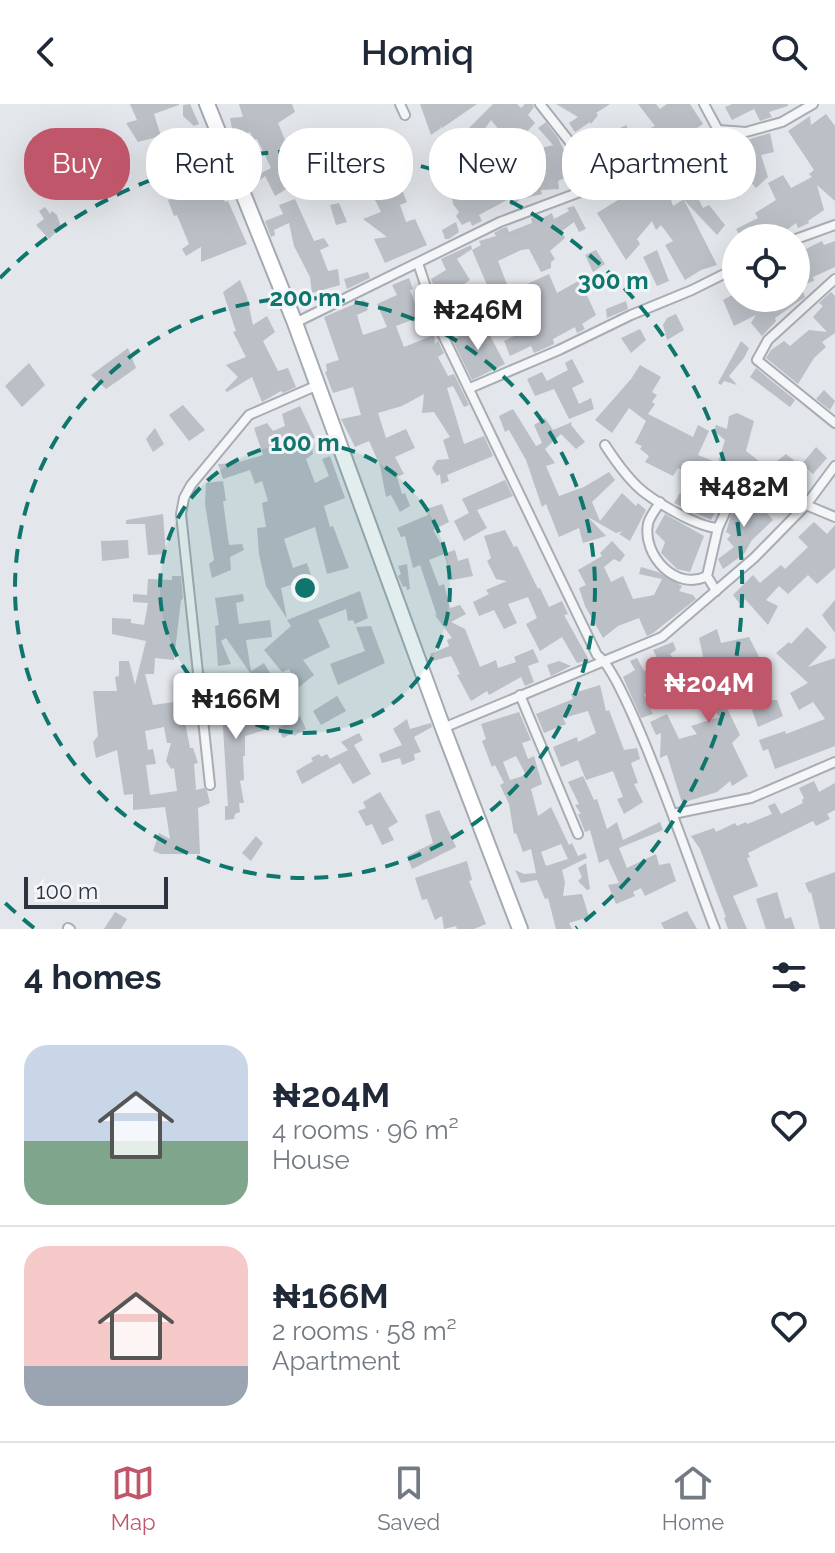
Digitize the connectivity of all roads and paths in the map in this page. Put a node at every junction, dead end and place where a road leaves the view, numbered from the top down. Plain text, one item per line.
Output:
1 (207, 104) edge
2 (400, 104) edge
3 (540, 104) edge
4 (704, 104) edge
5 (813, 104) edge
6 (405, 115) dead end
7 (717, 128) edge
8 (756, 129) edge
9 (562, 132) edge
10 (562, 198) edge
11 (835, 225) edge
12 (810, 234) edge
13 (418, 263) junction
14 (722, 275) edge
15 (835, 279) edge
16 (295, 323) junction
17 (318, 385) junction
18 (470, 388) junction
19 (835, 423) edge
20 (605, 445) dead end
21 (835, 466) edge
22 (740, 480) dead end
23 (660, 502) junction
24 (806, 505) junction
25 (835, 517) edge
26 (718, 528) junction
27 (707, 576) junction
28 (716, 591) junction
29 (604, 659) junction
30 (520, 695) junction
31 (443, 728) junction
32 (835, 762) edge
33 (210, 785) dead end
34 (673, 814) junction
35 (578, 834) dead end
36 (520, 929) edge
37 (715, 929) edge

1 - 16 main road
2 - 6 street
3 - 9 street
4 - 7 street
5 - 8 street
10 - 13 street
11 - 12 street
13 - 16 street
13 - 18 street
14 - 18 street
15 - 19 street
16 - 17 main road
17 - 31 main road
17 - 33 street
18 - 29 street
20 - 23 street
21 - 24 street
22 - 26 street
23 - 26 street
23 - 27 street
24 - 25 street
24 - 28 street
26 - 27 street
27 - 28 street
28 - 29 street
29 - 30 street
29 - 34 street
30 - 31 street
30 - 35 street
31 - 36 main road
32 - 34 street
34 - 37 street

